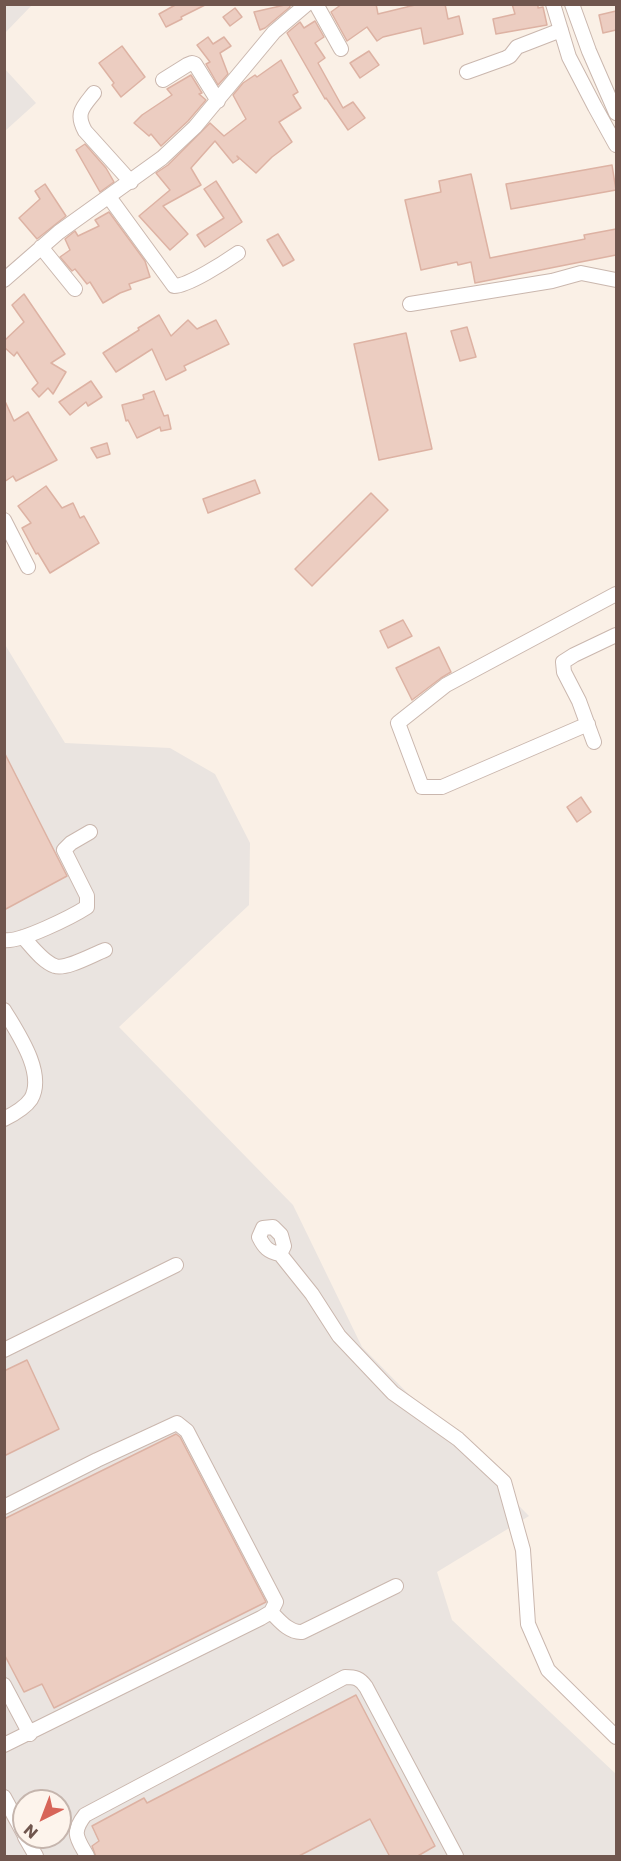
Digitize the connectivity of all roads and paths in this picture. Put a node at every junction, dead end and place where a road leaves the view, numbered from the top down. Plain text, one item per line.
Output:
1 (307, 4) edge
2 (316, 4) edge
3 (553, 4) edge
4 (572, 4) edge
5 (561, 30) junction
6 (341, 49) dead end
7 (467, 72) dead end
8 (163, 80) dead end
9 (94, 93) dead end
10 (218, 100) junction
11 (616, 113) edge
12 (616, 146) edge
13 (131, 182) junction
14 (109, 197) junction
15 (41, 247) junction
16 (238, 253) dead end
17 (4, 280) edge
18 (616, 280) edge
19 (75, 289) dead end
20 (410, 304) dead end
21 (4, 520) edge
22 (28, 567) dead end
23 (616, 594) edge
24 (616, 635) edge
25 (588, 724) junction
26 (594, 742) dead end
27 (90, 832) dead end
28 (23, 937) junction
29 (4, 940) edge
30 (105, 950) dead end
31 (4, 1011) edge
32 (4, 1119) edge
33 (280, 1254) dead end
34 (176, 1265) dead end
35 (4, 1350) edge
36 (4, 1507) edge
37 (396, 1586) dead end
38 (271, 1612) junction
39 (4, 1685) edge
40 (30, 1734) junction
41 (616, 1737) edge
42 (4, 1745) edge
43 (4, 1797) edge
44 (12, 1812) edge
45 (87, 1857) edge
46 (456, 1857) edge

1 - 10 street
2 - 6 street
3 - 5 street
4 - 11 street
5 - 7 street
5 - 12 street
8 - 10 street
9 - 13 street
10 - 13 street
13 - 14 street
14 - 15 street
14 - 16 street
15 - 17 street
15 - 19 street
18 - 20 street
21 - 22 street
23 - 25 street
24 - 25 street
25 - 26 street
27 - 28 street
28 - 29 street
28 - 30 street
31 - 32 street
33 - 41 street
34 - 35 street
36 - 38 street
37 - 38 street
38 - 40 street
39 - 40 street
40 - 42 street
43 - 44 street
45 - 46 street

